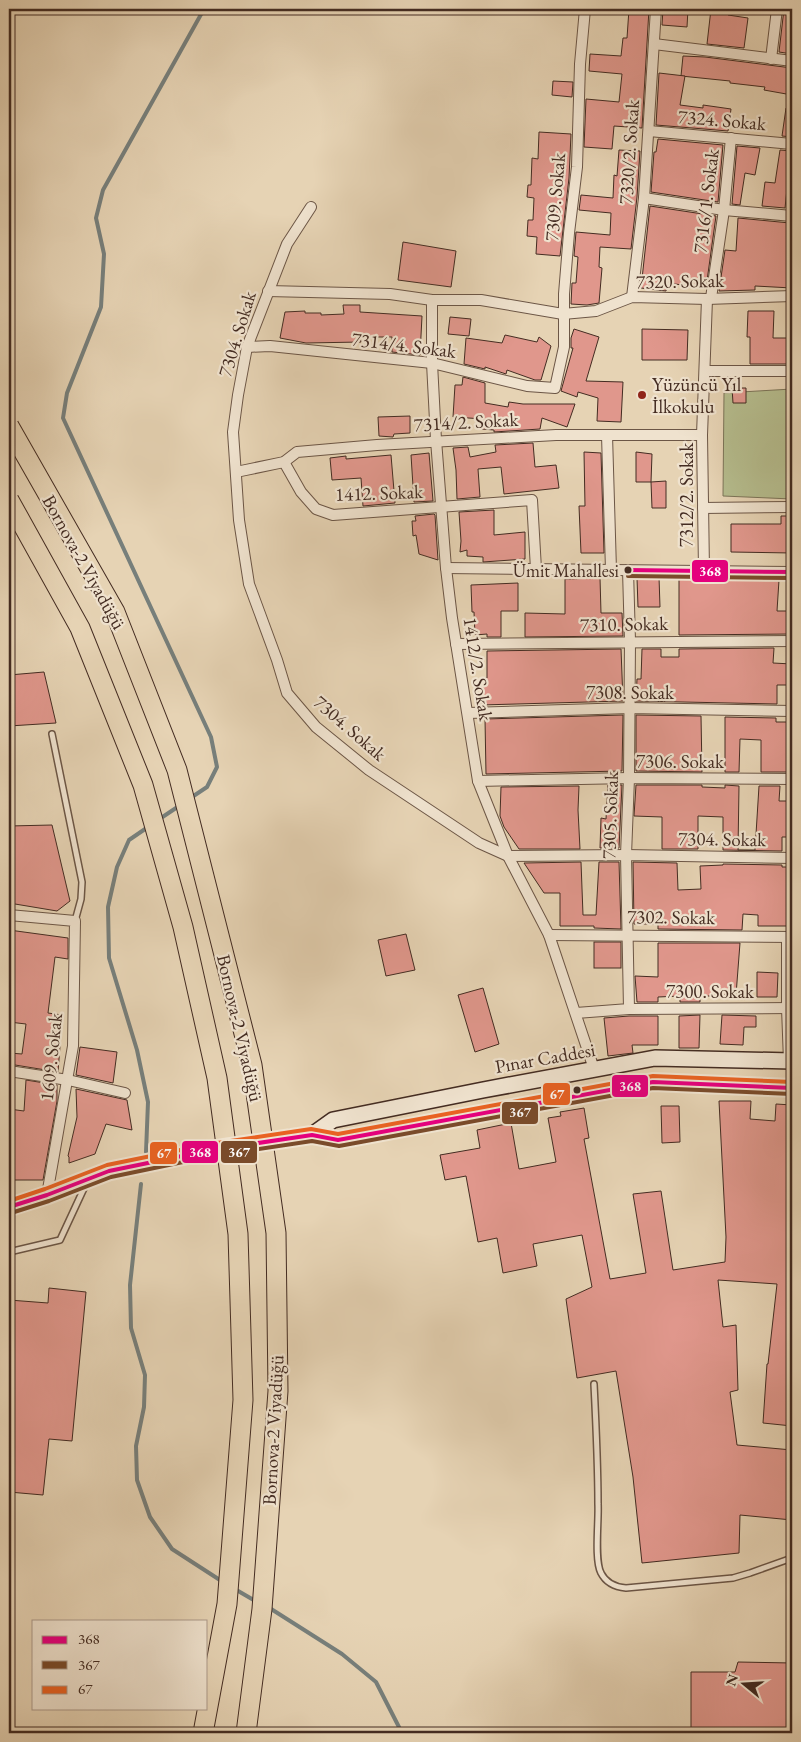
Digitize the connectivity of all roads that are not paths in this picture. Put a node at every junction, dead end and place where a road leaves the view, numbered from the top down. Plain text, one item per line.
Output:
1 (585, 9) edge
2 (656, 9) edge
3 (777, 9) edge
4 (654, 44) junction
5 (771, 59) junction
6 (792, 61) edge
7 (649, 131) junction
8 (731, 138) junction
9 (792, 144) edge
10 (644, 198) junction
11 (312, 207) dead end
12 (724, 210) junction
13 (792, 216) edge
14 (268, 291) junction
15 (792, 296) edge
16 (632, 297) junction
17 (709, 298) junction
18 (432, 300) junction
19 (563, 314) junction
20 (247, 347) junction
21 (432, 363) junction
22 (705, 371) junction
23 (792, 371) edge
24 (555, 388) joint
25 (9, 426) edge
26 (607, 435) junction
27 (702, 435) junction
28 (436, 440) junction
29 (284, 462) junction
30 (236, 472) junction
31 (9, 500) edge
32 (441, 507) junction
33 (792, 507) edge
34 (703, 508) junction
35 (446, 568) junction
36 (536, 569) junction
37 (611, 570) junction
38 (628, 570) junction
39 (704, 570) junction
40 (792, 572) edge
41 (630, 641) junction
42 (792, 641) edge
43 (456, 644) junction
44 (630, 708) junction
45 (792, 711) edge
46 (468, 713) junction
47 (52, 734) dead end
48 (629, 778) junction
49 (478, 780) junction
50 (792, 780) edge
51 (626, 855) junction
52 (508, 856) junction
53 (792, 858) edge
54 (9, 915) edge
55 (75, 921) junction
56 (628, 934) junction
57 (549, 935) junction
58 (789, 937) edge
59 (789, 1008) edge
60 (629, 1009) junction
61 (576, 1013) junction
62 (791, 1061) edge
63 (594, 1070) junction
64 (9, 1071) edge
65 (68, 1080) junction
66 (792, 1088) edge
67 (125, 1093) dead end
68 (312, 1135) junction
69 (289, 1138) tunnel mouth
70 (212, 1150) tunnel mouth
71 (89, 1179) junction
72 (47, 1195) junction
73 (9, 1207) edge
74 (9, 1252) edge
75 (594, 1384) dead end
76 (792, 1558) edge
77 (208, 1706) edge
78 (207, 1710) edge
79 (203, 1733) edge
80 (246, 1733) edge

1 - 19 street, 7309. Sokak
2 - 4 street, 7320/2. Sokak
3 - 5 street
4 - 5 street
4 - 7 street, 7320/2. Sokak
5 - 6 street
7 - 8 street, 7324. Sokak
7 - 10 street, 7320/2. Sokak
8 - 9 street, 7324. Sokak
8 - 12 street, 7316/1. Sokak
10 - 12 street
10 - 16 street, 7320/2. Sokak
11 - 14 street, 7304. Sokak
12 - 13 street
12 - 17 street, 7316/1. Sokak
14 - 18 street
14 - 20 street, 7304. Sokak
15 - 17 street, 7320. Sokak
16 - 17 street, 7320. Sokak
16 - 19 street, 7320. Sokak
17 - 22 street, 7312/2. Sokak
18 - 19 street, 7320. Sokak
18 - 21 street, 1412/2. Sokak
19 - 24 street, 7309. Sokak
20 - 21 street, 7314/4. Sokak
20 - 30 street, 7304. Sokak
21 - 24 street, 7314/4. Sokak
21 - 28 street, 1412/2. Sokak
22 - 23 street
22 - 27 street, 7312/2. Sokak
25 - 80 highway, Bornova-2 Viyadüğü, bridge
26 - 27 street, 7314/2. Sokak
26 - 28 street, 7314/2. Sokak
26 - 37 street
27 - 34 street, 7312/2. Sokak
28 - 29 street, 7314/2. Sokak
28 - 32 street, 1412/2. Sokak
29 - 30 street, 7314/2. Sokak
29 - 32 street, 1412. Sokak
30 - 52 street, 7304. Sokak
31 - 77 highway, Bornova-2 Viyadüğü, bridge
32 - 35 street, 1412/2. Sokak
32 - 36 street, 1412. Sokak
33 - 34 street
34 - 39 street, 7312/2. Sokak
35 - 36 street
35 - 43 street, 1412/2. Sokak
36 - 37 street
37 - 38 street
38 - 39 street
38 - 41 street, 7305. Sokak
39 - 40 street
41 - 42 street, 7310. Sokak
41 - 43 street, 7310. Sokak
41 - 44 street, 7305. Sokak
43 - 46 street, 1412/2. Sokak
44 - 45 street, 7308. Sokak
44 - 46 street, 7308. Sokak
44 - 48 street, 7305. Sokak
46 - 49 street, 1412/2. Sokak
47 - 55 lane
48 - 49 street, 7306. Sokak
48 - 50 street, 7306. Sokak
48 - 51 street, 7305. Sokak
49 - 52 street, 1412/2. Sokak
51 - 52 street, 7304. Sokak
51 - 53 street, 7304. Sokak
51 - 56 street, 7305. Sokak
52 - 57 street, 1412/2. Sokak
54 - 55 street
55 - 65 street, 1609. Sokak
56 - 57 street, 7302. Sokak
56 - 58 street, 7302. Sokak
56 - 60 street, 7305. Sokak
57 - 61 street, 1412/2. Sokak
58 - 59 street
59 - 60 street, 7300. Sokak
59 - 62 street
60 - 61 street
61 - 63 street, 1412/2. Sokak
62 - 63 main road, Pınar Caddesi
63 - 68 main road, Pınar Caddesi
64 - 65 street
65 - 67 street
65 - 72 street, 1609. Sokak
66 - 68 main road, Pınar Caddesi
68 - 69 main road, Pınar Caddesi
70 - 71 main road
71 - 72 main road
71 - 74 lane
72 - 73 main road
75 - 76 lane
78 - 79 highway, Bornova-2 Viyadüğü, bridge

